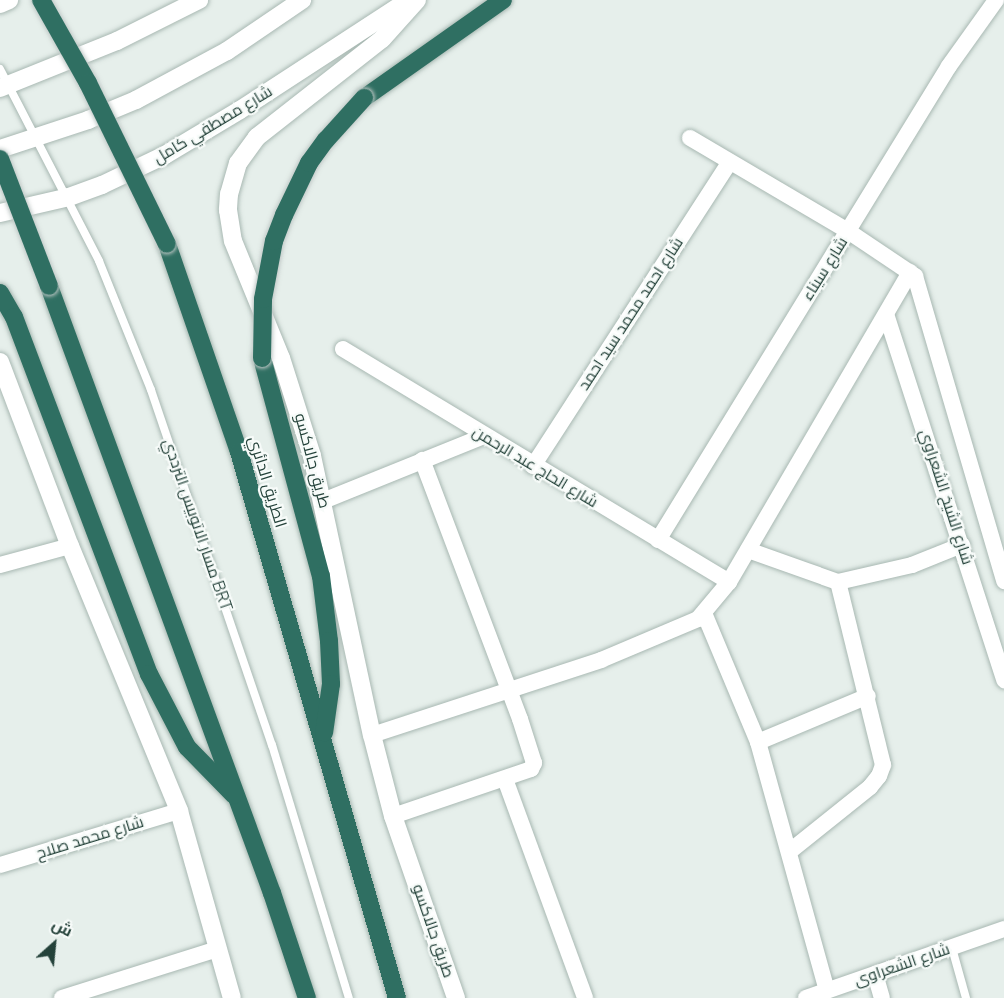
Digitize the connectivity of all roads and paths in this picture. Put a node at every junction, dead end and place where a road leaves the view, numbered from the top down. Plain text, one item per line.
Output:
1 (9, 0) edge
2 (41, 0) edge
3 (199, 0) edge
4 (302, 0) edge
5 (409, 0) edge
6 (417, 0) edge
7 (503, 0) edge
8 (996, 0) edge
9 (0, 4) edge
10 (0, 69) edge
11 (0, 88) edge
12 (690, 138) dead end
13 (0, 149) edge
14 (0, 159) edge
15 (730, 162) junction
16 (0, 213) edge
17 (848, 231) junction
18 (910, 272) junction
19 (0, 293) edge
20 (886, 314) junction
21 (343, 349) dead end
22 (0, 362) edge
23 (484, 436) junction
24 (423, 460) junction
25 (533, 466) junction
26 (323, 501) junction
27 (658, 540) junction
28 (962, 545) junction
29 (70, 546) junction
30 (748, 550) junction
31 (0, 565) edge
32 (1004, 581) edge
33 (729, 582) junction
34 (838, 582) junction
35 (704, 614) junction
36 (999, 646) edge
37 (1004, 680) edge
38 (509, 691) junction
39 (868, 696) junction
40 (372, 735) junction
41 (323, 737) junction
42 (758, 742) junction
43 (505, 779) junction
44 (237, 797) junction
45 (179, 811) junction
46 (393, 816) junction
47 (789, 852) junction
48 (0, 865) edge
49 (1002, 931) edge
50 (952, 948) junction
51 (217, 949) junction
52 (875, 974) junction
53 (827, 991) junction
54 (62, 998) edge
55 (232, 998) edge
56 (307, 998) edge
57 (349, 998) edge
58 (397, 998) edge
59 (456, 998) edge
60 (585, 998) edge
61 (806, 998) edge
62 (882, 998) edge
63 (966, 998) edge

1 - 9 street
2 - 41 highway, الطريق الدائري, bridge
3 - 11 street
4 - 13 street
5 - 16 street, شارع مصطفي كامل
6 - 26 street, طريق جالاكسو
7 - 41 highway, bridge
8 - 17 street, شارع سيناء
10 - 57 lane, مسار الاتوبيس الترددي BRT
12 - 15 street
14 - 44 highway, bridge
15 - 17 street
15 - 25 street, شارع احمد محمد سيد احمد
17 - 18 street
17 - 27 street, شارع سيناء
18 - 20 street
18 - 32 street, شارع الشيخ الشعراوي
19 - 44 highway
20 - 28 street, شارع الشيخ الشعراوي
20 - 30 street
21 - 23 street, شارع الحاج عبد الرحمن
22 - 29 street
23 - 24 street
23 - 25 street, شارع الحاج عبد الرحمن
24 - 26 street
24 - 38 street
25 - 27 street, شارع الحاج عبد الرحمن
26 - 40 street, طريق جالاكسو
27 - 33 street, شارع الحاج عبد الرحمن
28 - 34 street
28 - 36 street, شارع الشيخ الشعراوي
29 - 31 street
29 - 45 street
30 - 33 street
30 - 34 street
33 - 35 street
34 - 39 street
35 - 38 street
35 - 42 street
36 - 37 street, شارع الشيخ الشعراوي
38 - 40 street
38 - 43 street
39 - 42 street
39 - 47 street
40 - 46 street, طريق جالاكسو
41 - 58 highway, الطريق الدائري
42 - 47 street
43 - 46 street
43 - 60 street
44 - 56 highway
45 - 48 street, شارع محمد صلاح
45 - 51 street
46 - 59 street, طريق جالاكسو
47 - 53 street
49 - 50 street, شارع الشعراوى
50 - 52 street, شارع الشعراوى
50 - 63 lane
51 - 54 street
51 - 55 street
52 - 53 street, شارع الشعراوى
52 - 62 street
53 - 61 street, شارع الشعراوى

